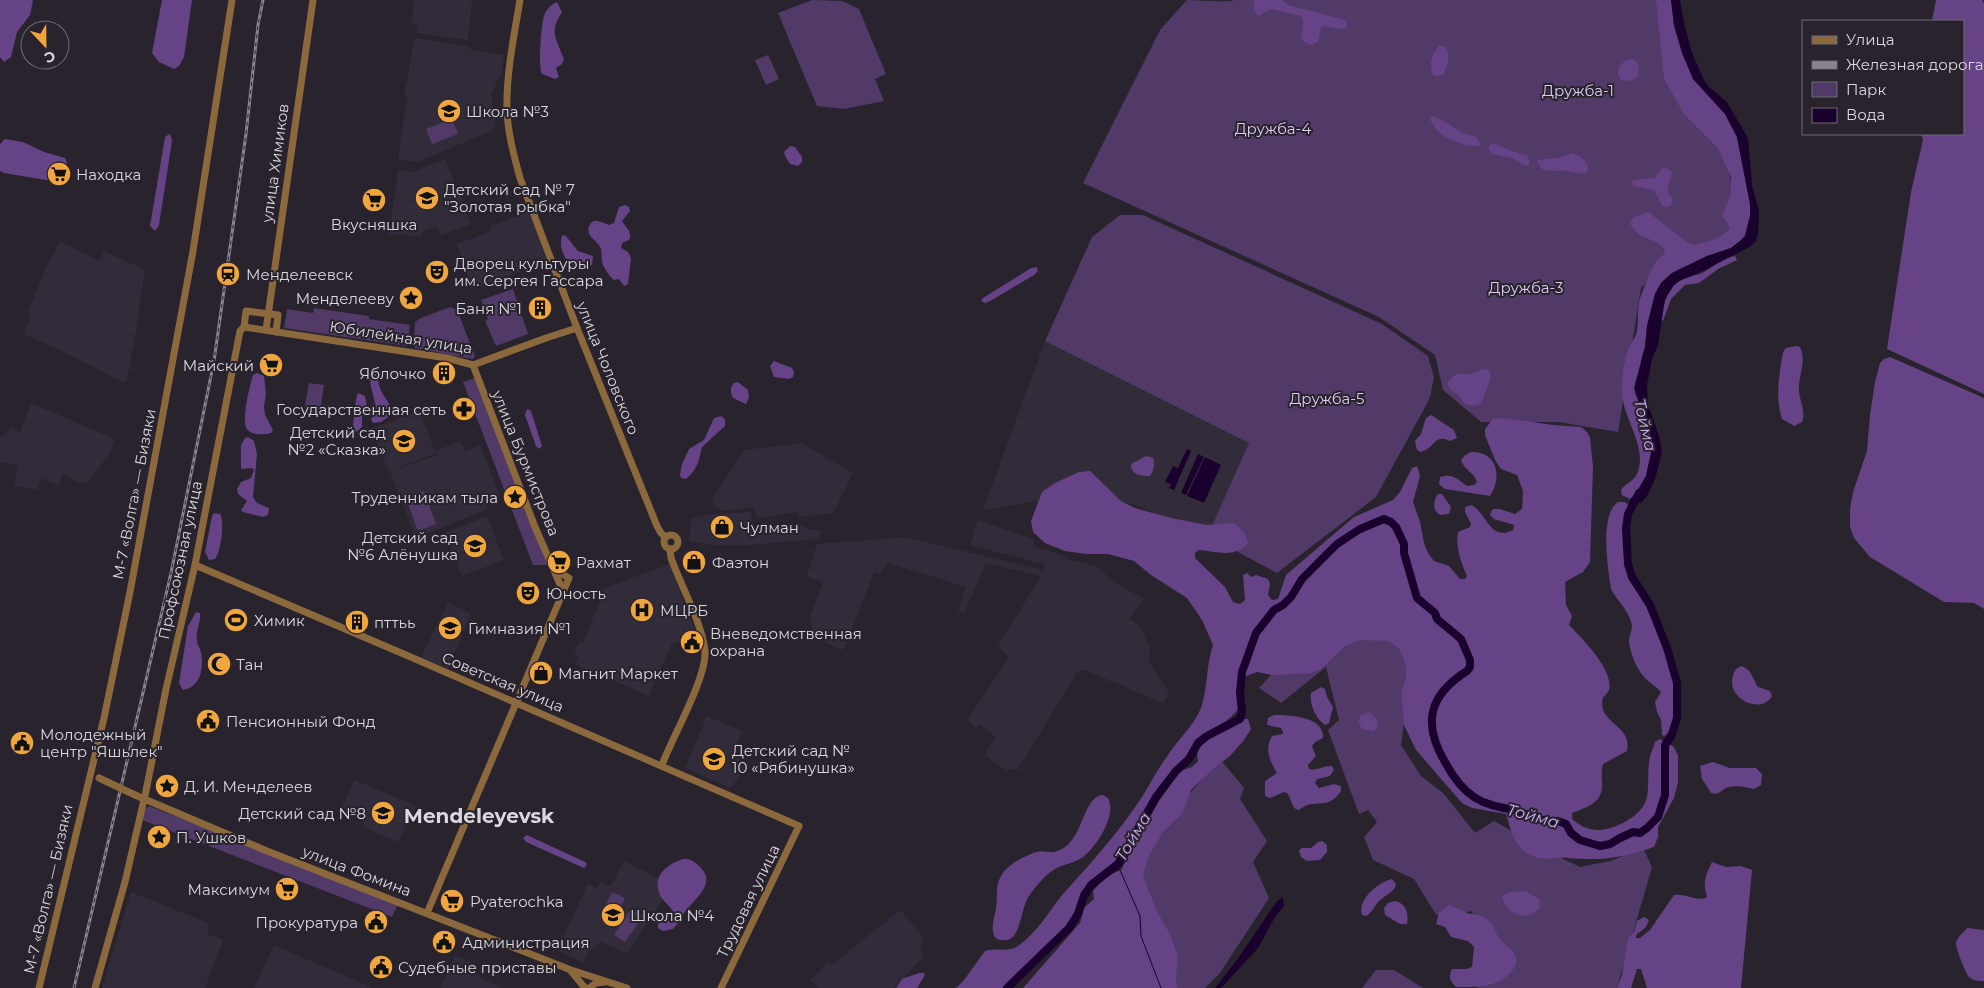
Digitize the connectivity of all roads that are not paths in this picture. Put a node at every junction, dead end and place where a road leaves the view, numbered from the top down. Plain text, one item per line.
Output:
1 (232, 0) edge
2 (312, 0) edge
3 (520, 0) edge
4 (268, 314) junction
5 (244, 327) junction
6 (577, 328) junction
7 (266, 330) junction
8 (276, 332) junction
9 (473, 365) junction
10 (665, 537) junction
11 (670, 549) junction
12 (195, 565) junction
13 (555, 570) junction
14 (563, 591) junction
15 (515, 702) junction
16 (662, 765) junction
17 (90, 771) junction
18 (144, 800) junction
19 (799, 826) joint
20 (427, 913) junction
21 (571, 970) junction
22 (608, 982) junction
23 (39, 988) edge
24 (95, 988) edge
25 (585, 988) edge
26 (589, 988) edge
27 (627, 988) edge
28 (721, 988) edge

1 - 17 street, М-7 «Волга» — Бизяки
2 - 4 street, улица Химиков
3 - 6 street, улица Чоловского
4 - 5 street, Профсоюзная улица
4 - 7 street, улица Химиков
4 - 8 street
5 - 7 street, Юбилейная улица
5 - 12 street, Профсоюзная улица
6 - 9 street, Юбилейная улица
6 - 10 street, улица Чоловского
7 - 8 street, Юбилейная улица
8 - 9 street, Юбилейная улица
9 - 13 street, улица Бурмистрова
10 - 11 street
10 - 11 street
11 - 16 street
12 - 15 street, Советская улица
12 - 18 street, Профсоюзная улица
13 - 14 street, улица Бурмистрова
13 - 14 street
14 - 15 street
15 - 16 street, Советская улица
15 - 20 street
16 - 19 street, Советская улица
17 - 18 street, улица Фомина, bridge
17 - 23 street, М-7 «Волга» — Бизяки
18 - 20 street, улица Фомина
18 - 24 street, Профсоюзная улица
19 - 28 street, Трудовая улица
20 - 21 street, улица Фомина
21 - 22 street, улица Фомина
21 - 25 street
22 - 26 street
22 - 27 street, улица Фомина

